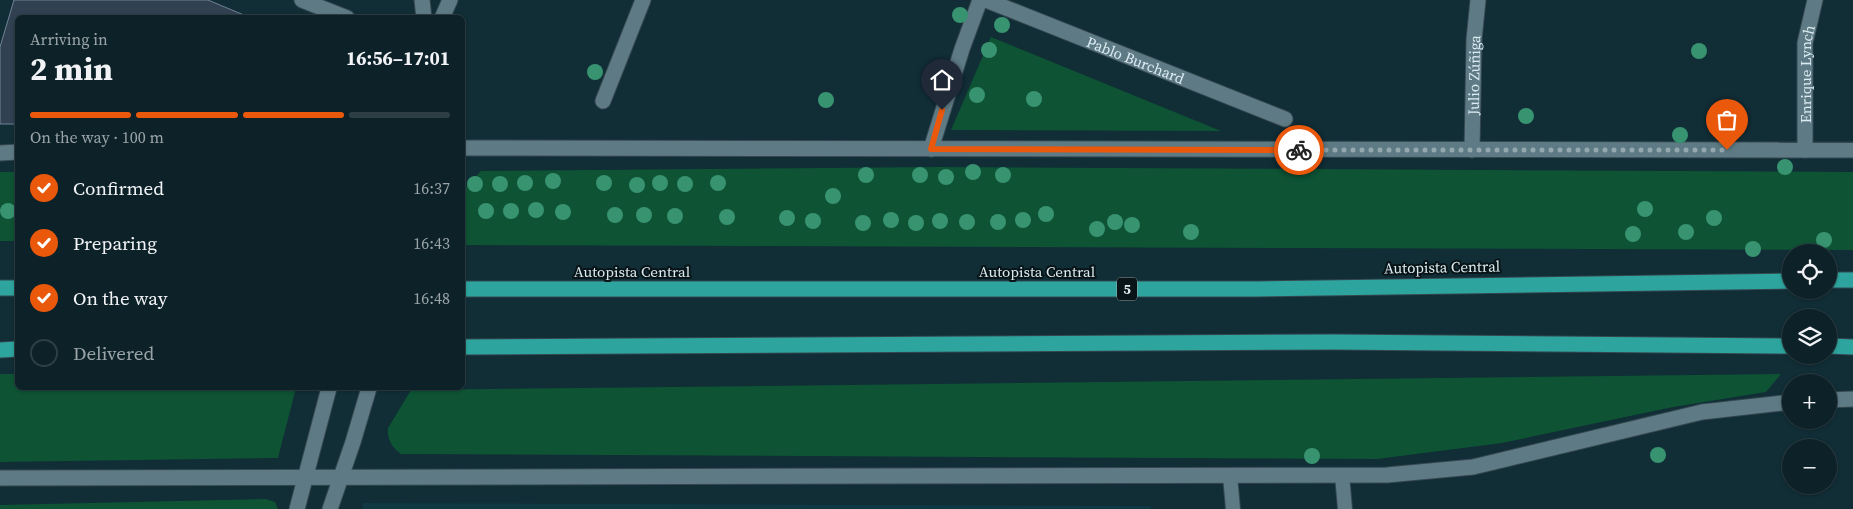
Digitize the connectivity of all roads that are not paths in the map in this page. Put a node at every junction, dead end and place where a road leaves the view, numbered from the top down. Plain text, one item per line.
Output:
1 (302, 0) edge
2 (422, 0) edge
3 (450, 0) edge
4 (643, 0) edge
5 (980, 0) edge
6 (986, 0) edge
7 (1478, 0) edge
8 (1814, 0) edge
9 (340, 15) edge
10 (424, 15) edge
11 (443, 15) edge
12 (603, 101) dead end
13 (1285, 119) dead end
14 (465, 148) edge
15 (931, 149) junction
16 (1472, 150) junction
17 (1805, 150) junction
18 (1853, 150) edge
19 (0, 152) edge
20 (15, 152) edge
21 (1837, 280) edge
22 (1853, 280) edge
23 (1782, 281) edge
24 (0, 288) edge
25 (15, 288) edge
26 (465, 288) edge
27 (1782, 346) edge
28 (1837, 346) edge
29 (465, 347) edge
30 (1853, 347) edge
31 (0, 350) edge
32 (15, 350) edge
33 (328, 390) edge
34 (368, 390) edge
35 (1853, 399) edge
36 (1837, 400) edge
37 (1782, 403) edge
38 (1342, 475) junction
39 (1230, 476) junction
40 (305, 477) junction
41 (341, 477) junction
42 (0, 478) edge
43 (297, 509) edge
44 (330, 509) edge
45 (1233, 509) edge
46 (1345, 509) edge

1 - 9 main road
2 - 10 main road
3 - 11 main road
4 - 12 main road
5 - 15 main road
6 - 13 main road, Pablo Burchard
7 - 16 main road, Julio Zúñiga
8 - 17 main road, Enrique Lynch
14 - 15 main road
15 - 16 main road
16 - 17 main road
17 - 18 main road
19 - 20 main road
21 - 22 highway
23 - 26 highway, Autopista Central / 5
24 - 25 highway
27 - 29 highway
28 - 30 highway
31 - 32 highway
33 - 40 main road
34 - 41 main road
35 - 36 main road
37 - 38 main road
38 - 39 main road
38 - 46 lane
39 - 41 main road
39 - 45 lane
40 - 41 main road
40 - 42 main road
40 - 43 main road
41 - 44 main road

